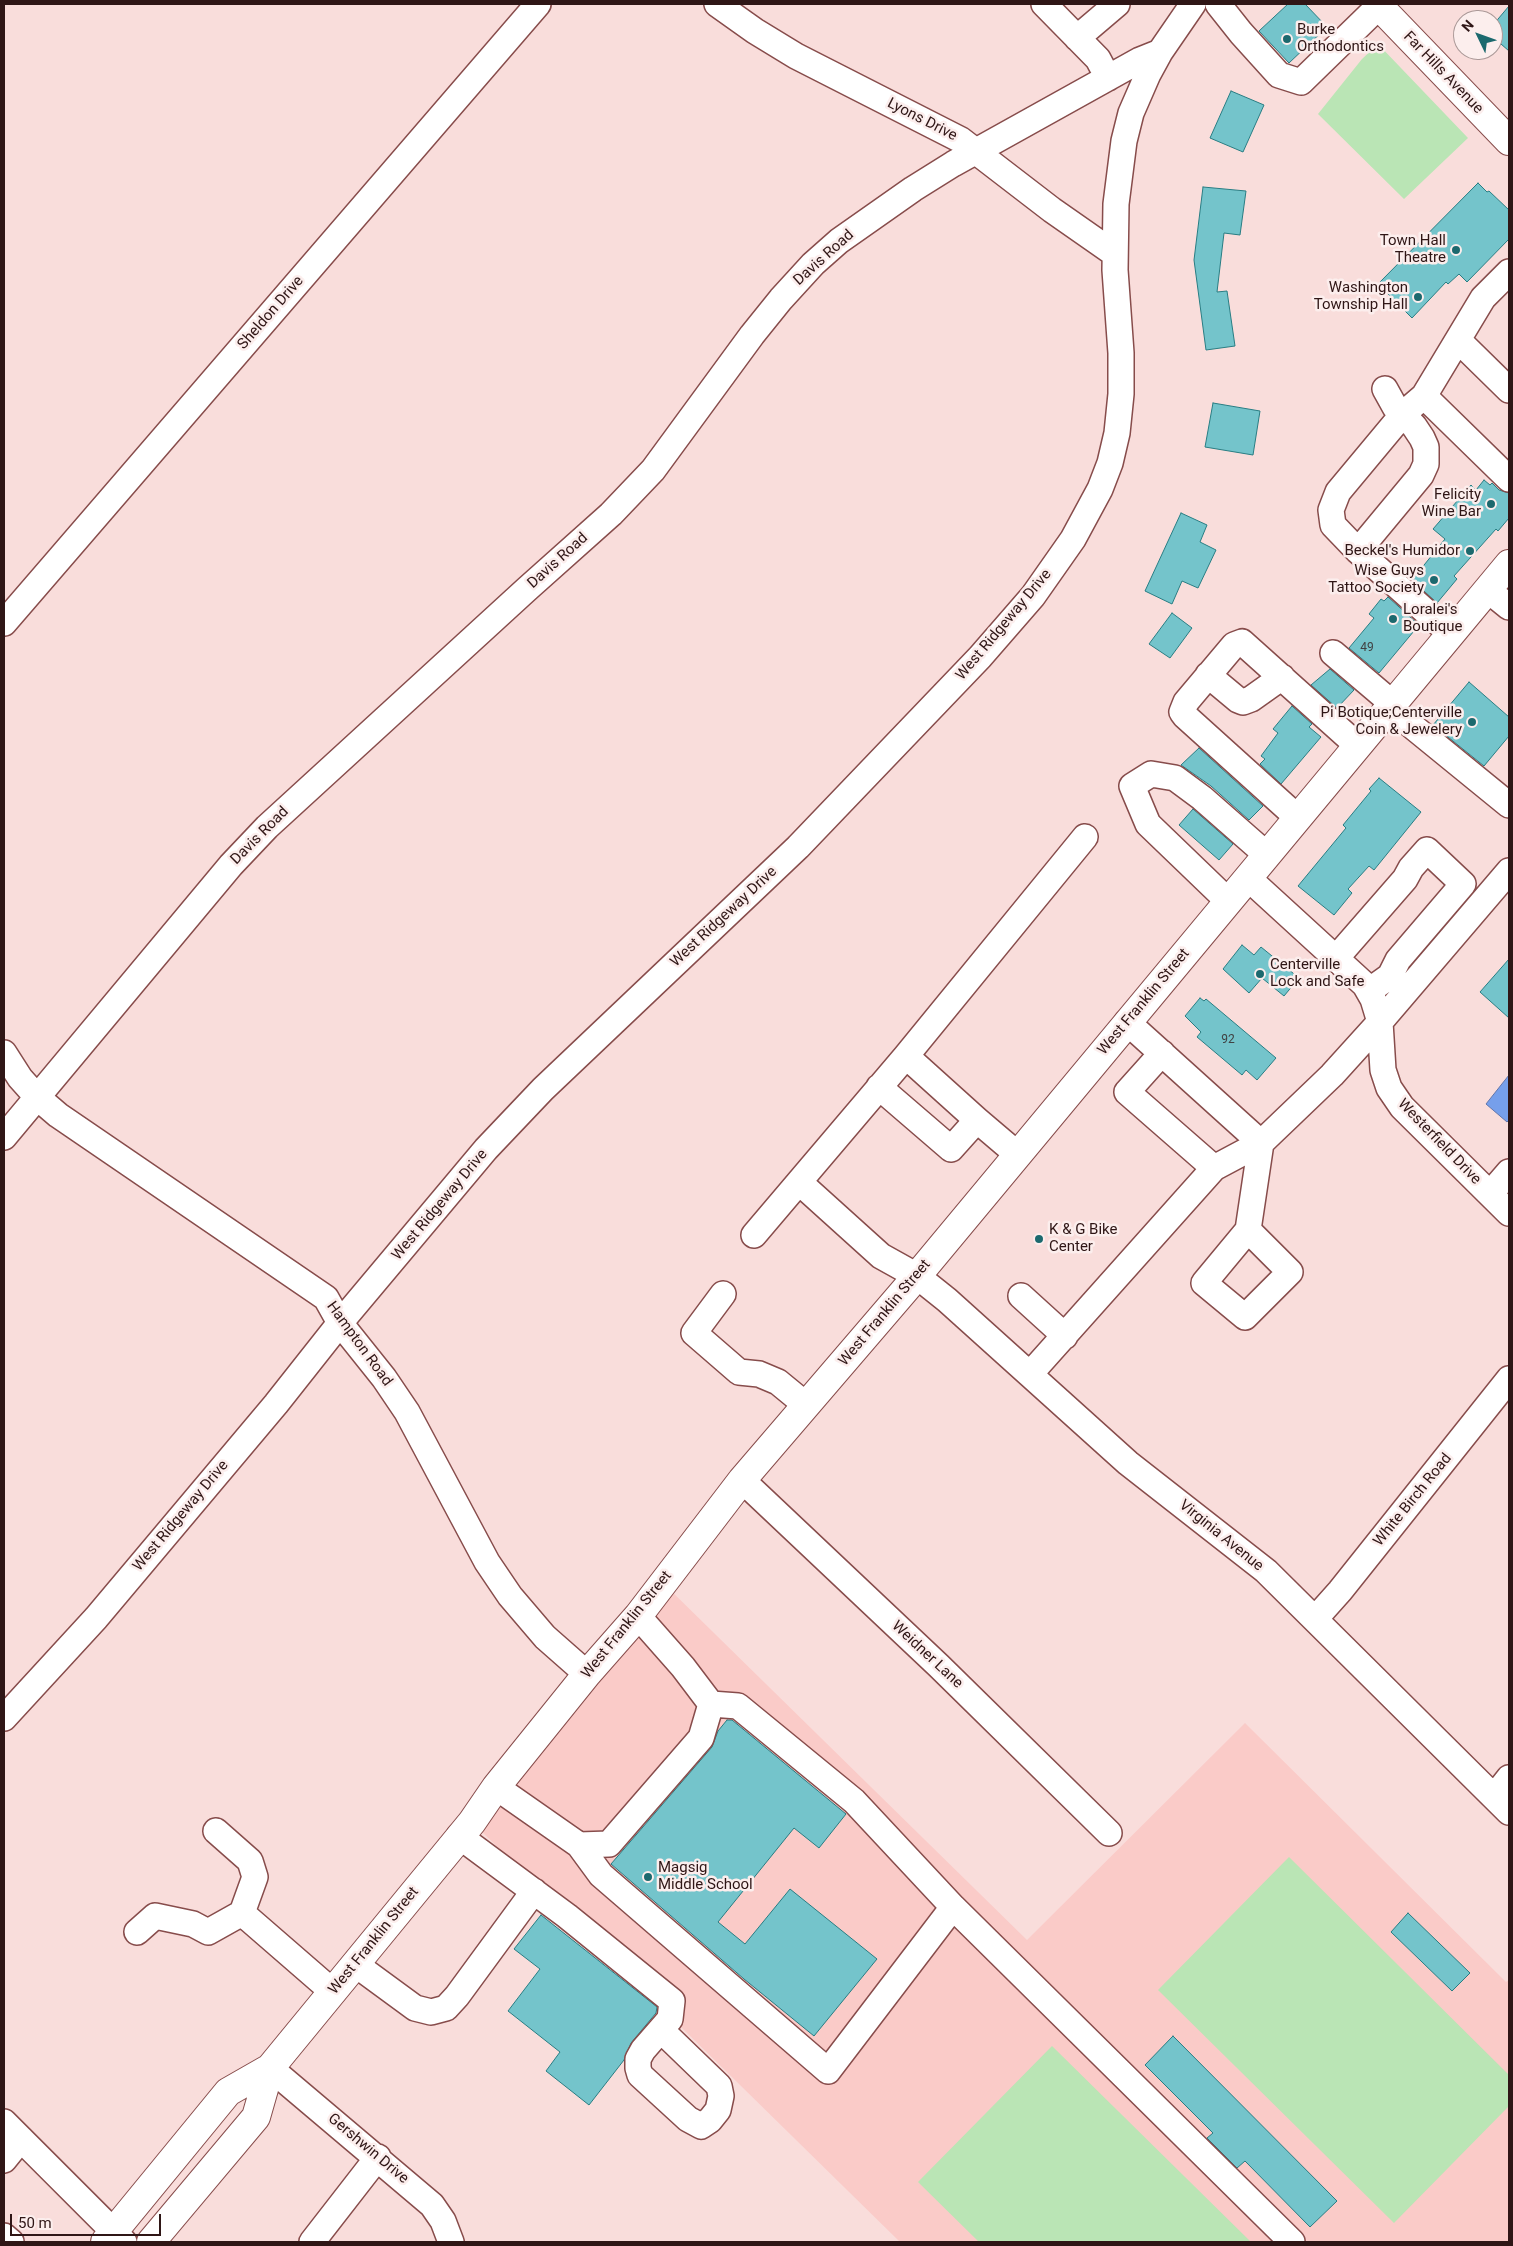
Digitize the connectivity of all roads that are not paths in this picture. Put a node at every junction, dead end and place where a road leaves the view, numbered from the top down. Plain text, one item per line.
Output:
1 (538, 4) edge
2 (717, 4) edge
3 (1044, 4) edge
4 (1117, 4) edge
5 (1192, 4) edge
6 (1218, 4) edge
7 (1378, 5) edge
8 (1078, 38) junction
9 (1160, 52) junction
10 (1108, 78) junction
11 (1509, 141) edge
12 (977, 152) junction
13 (1115, 254) junction
14 (1509, 272) edge
15 (1458, 340) junction
16 (1385, 389) dead end
17 (1509, 390) edge
18 (1424, 396) junction
19 (1403, 414) junction
20 (1509, 479) edge
21 (1358, 551) junction
22 (1509, 564) edge
23 (1488, 590) junction
24 (1509, 608) edge
25 (4, 623) edge
26 (1451, 634) junction
27 (1333, 654) dead end
28 (1208, 675) junction
29 (1282, 677) junction
30 (1392, 706) junction
31 (1358, 746) junction
32 (1509, 805) edge
33 (1298, 818) junction
34 (1085, 837) dead end
35 (1268, 855) junction
36 (1509, 871) edge
37 (1248, 878) junction
38 (1228, 901) junction
39 (1337, 957) junction
40 (1369, 991) junction
41 (1127, 1022) junction
42 (1380, 1022) junction
43 (4, 1053) edge
44 (1162, 1053) junction
45 (906, 1056) junction
46 (879, 1087) junction
47 (37, 1097) junction
48 (978, 1120) junction
49 (4, 1137) edge
50 (1261, 1143) junction
51 (1017, 1154) junction
52 (1214, 1168) junction
53 (1509, 1172) edge
54 (799, 1182) junction
55 (1490, 1194) junction
56 (1509, 1213) edge
57 (1248, 1230) dead end
58 (754, 1235) dead end
59 (917, 1276) junction
60 (723, 1294) dead end
61 (1021, 1296) dead end
62 (340, 1323) junction
63 (1065, 1336) junction
64 (1030, 1374) junction
65 (1509, 1379) edge
66 (806, 1405) junction
67 (742, 1480) junction
68 (638, 1616) junction
69 (1315, 1619) junction
70 (587, 1674) junction
71 (711, 1704) junction
72 (4, 1718) edge
73 (496, 1787) junction
74 (1504, 1796) edge
75 (216, 1830) dead end
76 (1108, 1833) dead end
77 (459, 1836) junction
78 (579, 1845) junction
79 (534, 1891) junction
80 (953, 1907) junction
81 (242, 1913) junction
82 (137, 1932) dead end
83 (355, 1964) junction
84 (333, 1992) junction
85 (661, 2030) dead end
86 (270, 2068) junction
87 (12, 2130) edge
88 (378, 2157) junction
89 (4, 2160) edge
90 (4, 2236) edge
91 (114, 2239) edge
92 (12, 2242) edge
93 (151, 2242) edge
94 (312, 2242) edge
95 (451, 2242) edge
96 (1292, 2242) edge

1 - 25 street, Sheldon Drive
2 - 12 street, Lyons Drive
3 - 8 street
4 - 8 street
5 - 9 street, West Ridgeway Drive
6 - 7 street
7 - 11 main road, Far Hills Avenue
8 - 10 street
9 - 10 street, Davis Road
9 - 13 street, West Ridgeway Drive
10 - 12 street, Davis Road
12 - 13 street, Lyons Drive
12 - 47 street, Davis Road
13 - 62 street, West Ridgeway Drive
14 - 15 street
15 - 17 street
15 - 18 street
16 - 19 street
18 - 19 street
18 - 20 street
19 - 21 street
19 - 21 street
21 - 26 street
22 - 23 main road, West Franklin Street
23 - 24 street
23 - 26 main road, West Franklin Street
26 - 30 main road, West Franklin Street
27 - 30 street
28 - 29 street
28 - 29 street
28 - 33 street
29 - 31 street
30 - 31 main road, West Franklin Street
30 - 32 street
31 - 33 main road, West Franklin Street
33 - 35 main road, West Franklin Street
34 - 45 street
35 - 37 main road, West Franklin Street
35 - 38 street
36 - 42 street
37 - 38 main road, West Franklin Street
37 - 39 street, Westerfield Drive
38 - 41 main road, West Franklin Street
39 - 40 street, Westerfield Drive
39 - 40 street
40 - 42 street, Westerfield Drive
41 - 44 street
41 - 51 main road, West Franklin Street
42 - 50 street
42 - 55 street, Westerfield Drive
43 - 47 street, Hampton Road
44 - 50 street
44 - 52 street
45 - 46 street
45 - 48 street
46 - 48 street
46 - 54 street
47 - 49 street, Davis Road
47 - 62 street, Hampton Road
48 - 51 street
50 - 52 street
50 - 57 street
51 - 59 main road, West Franklin Street
52 - 63 street
53 - 55 street
54 - 58 street
54 - 59 street, Virginia Avenue
55 - 56 street, Westerfield Drive
59 - 64 street, Virginia Avenue
59 - 66 main road, West Franklin Street
60 - 66 street
61 - 63 street
62 - 70 street, Hampton Road
62 - 72 street, West Ridgeway Drive
63 - 64 street
64 - 69 street, Virginia Avenue
65 - 69 street, White Birch Road
66 - 67 main road, West Franklin Street
67 - 68 main road, West Franklin Street
67 - 76 street, Weidner Lane
68 - 70 main road, West Franklin Street
68 - 71 street
69 - 74 street, Virginia Avenue
70 - 73 main road, West Franklin Street
71 - 78 street
71 - 80 street
73 - 77 main road, West Franklin Street
73 - 78 street
75 - 81 street
77 - 79 street
77 - 83 main road, West Franklin Street
78 - 80 street
79 - 83 street
79 - 85 street
80 - 96 street
81 - 82 street
81 - 84 street
83 - 84 main road, West Franklin Street
84 - 86 main road, West Franklin Street
86 - 88 street, Gershwin Drive
86 - 91 main road, West Franklin Street
86 - 93 main road, West Franklin Street
87 - 89 street
87 - 91 street
88 - 94 street
88 - 95 street, Gershwin Drive
90 - 92 street

